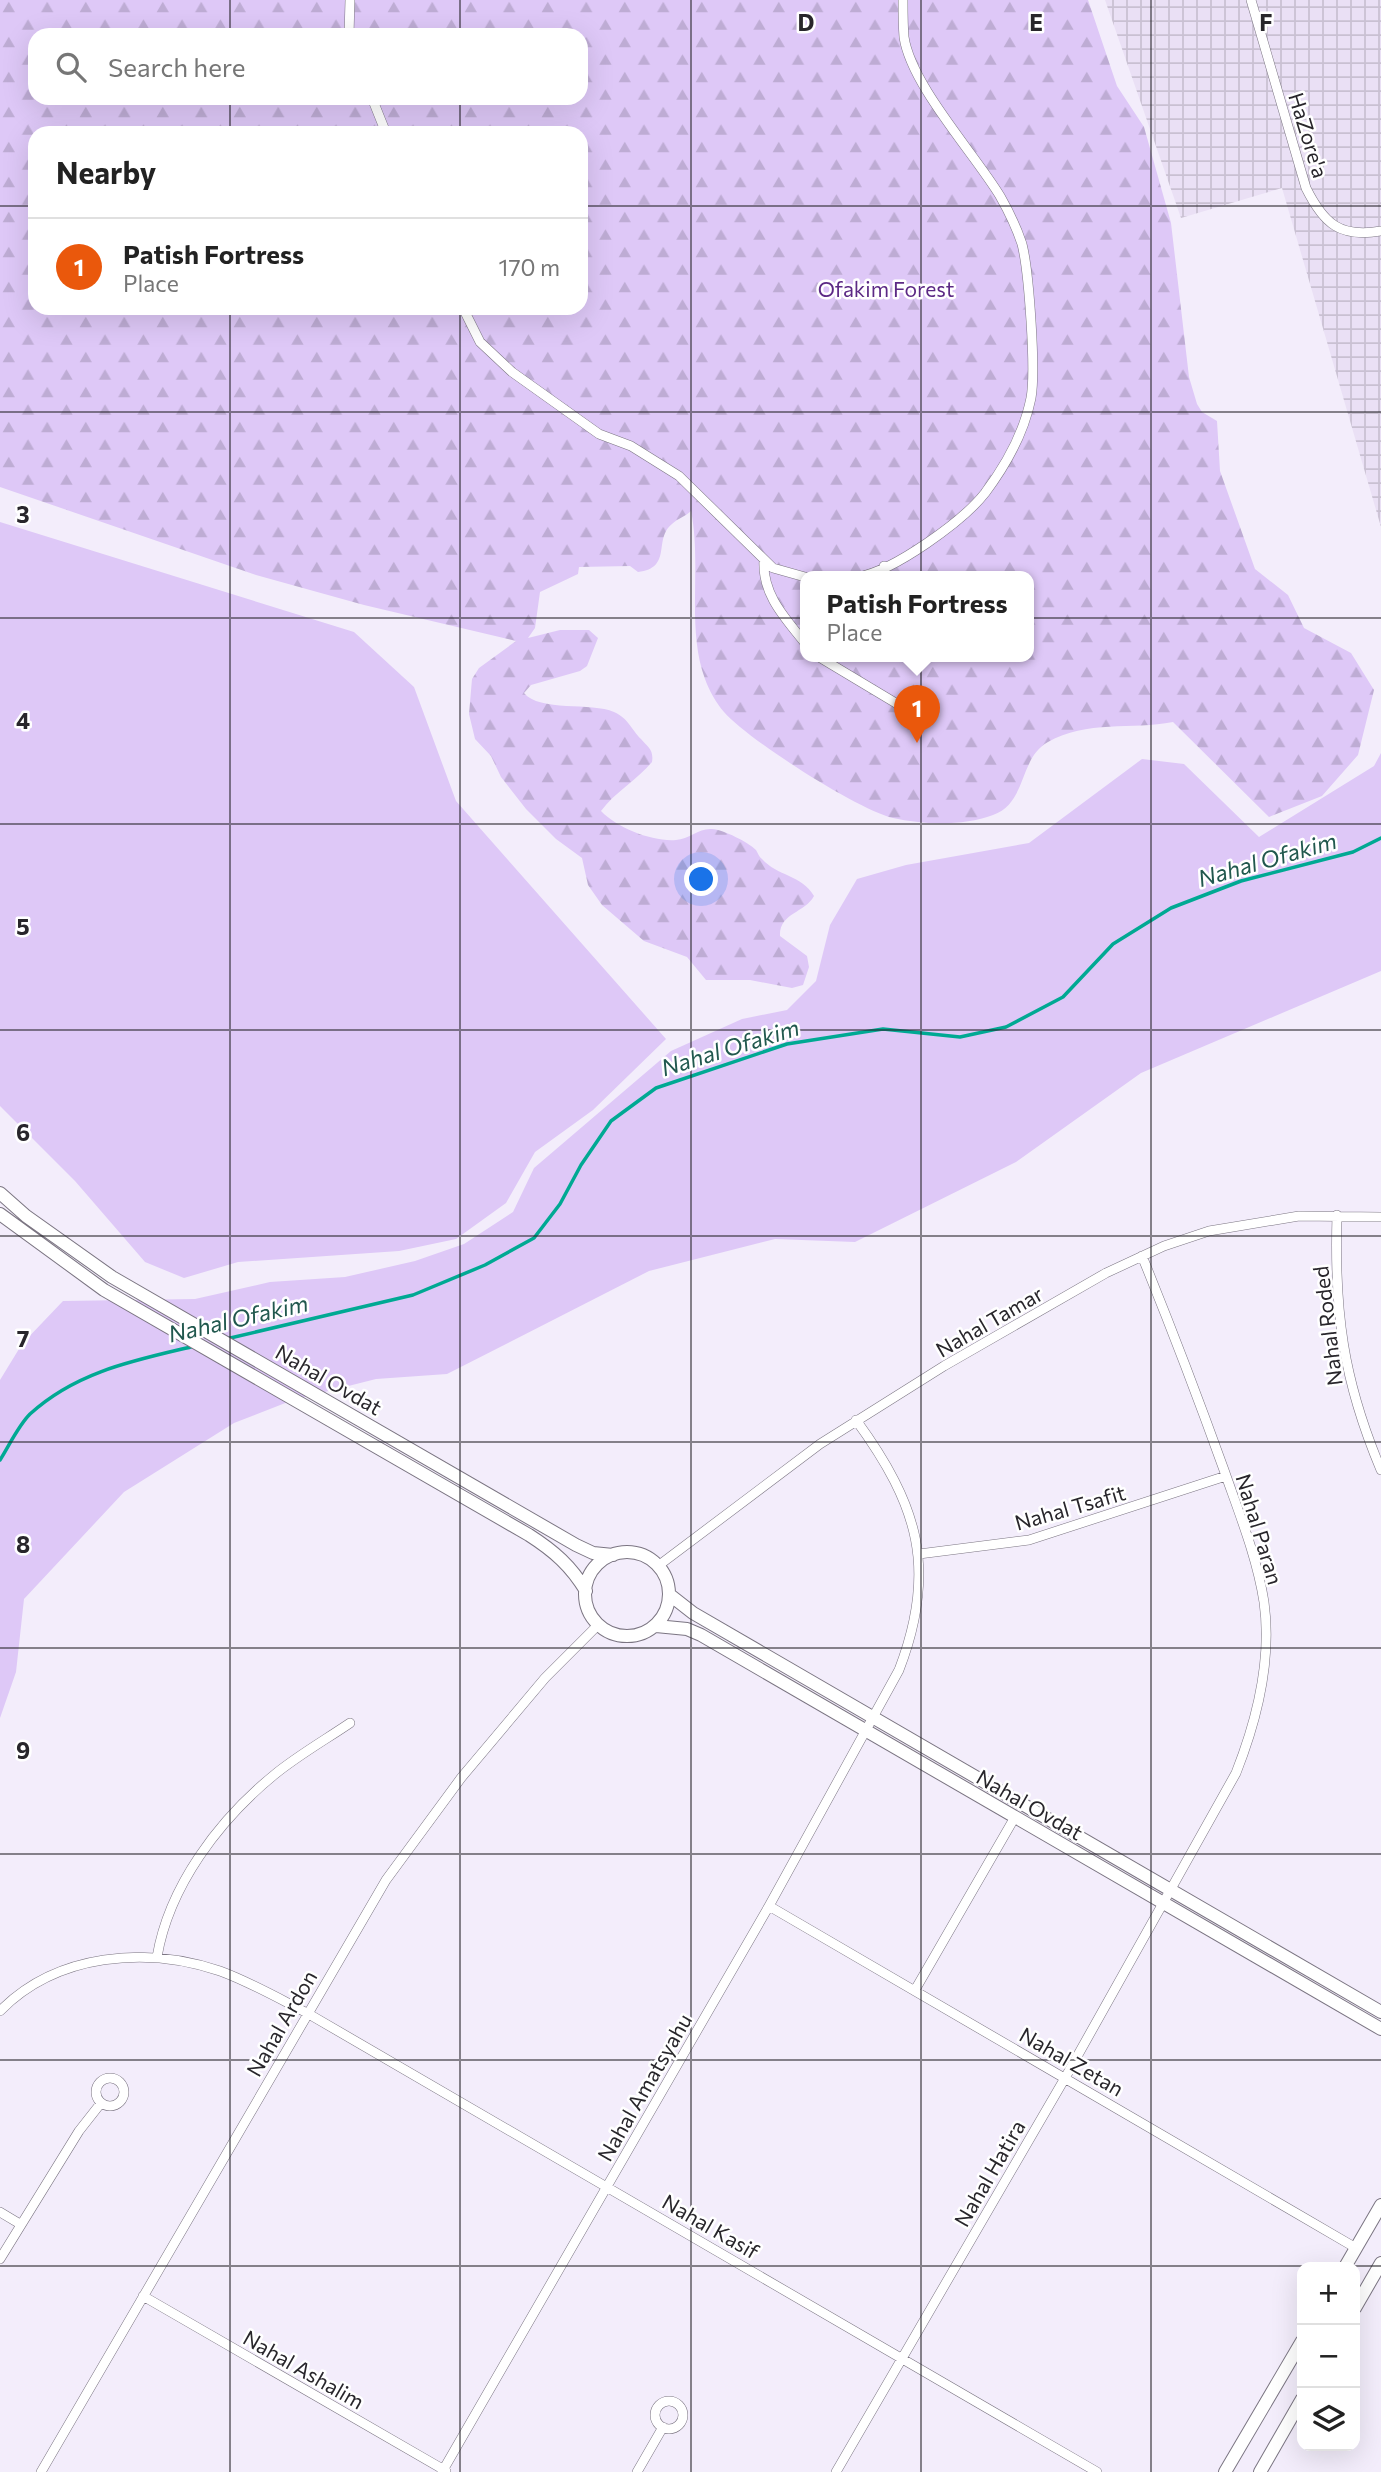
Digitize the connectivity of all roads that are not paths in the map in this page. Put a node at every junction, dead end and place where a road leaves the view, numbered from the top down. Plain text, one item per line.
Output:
1 (350, 0) edge
2 (903, 0) edge
3 (1251, 0) edge
4 (349, 28) edge
5 (375, 105) edge
6 (383, 126) edge
7 (1381, 231) edge
8 (466, 315) edge
9 (764, 560) junction
10 (884, 566) junction
11 (872, 571) edge
12 (885, 571) edge
13 (800, 577) edge
14 (800, 637) edge
15 (827, 662) edge
16 (914, 714) dead end
17 (0, 1193) edge
18 (0, 1214) edge
19 (1338, 1215) junction
20 (1381, 1217) edge
21 (1142, 1256) junction
22 (856, 1420) junction
23 (1381, 1470) edge
24 (1226, 1476) junction
25 (919, 1554) junction
26 (613, 1555) junction
27 (659, 1566) junction
28 (586, 1591) junction
29 (670, 1595) junction
30 (598, 1625) junction
31 (656, 1626) junction
32 (873, 1717) junction
33 (350, 1723) dead end
34 (866, 1731) junction
35 (1015, 1817) junction
36 (1170, 1889) junction
37 (1162, 1903) junction
38 (769, 1906) junction
39 (157, 1957) junction
40 (915, 1990) junction
41 (0, 2011) edge
42 (1381, 2012) edge
43 (307, 2013) junction
44 (1381, 2029) edge
45 (1065, 2078) junction
46 (101, 2103) dead end
47 (607, 2186) junction
48 (1381, 2206) edge
49 (0, 2213) edge
50 (20, 2224) junction
51 (1356, 2248) junction
52 (0, 2259) edge
53 (1348, 2262) edge
54 (1381, 2263) edge
55 (143, 2296) junction
56 (1360, 2299) edge
57 (1297, 2350) edge
58 (903, 2357) junction
59 (1297, 2408) edge
60 (663, 2427) dead end
61 (444, 2471) edge
62 (41, 2472) edge
63 (637, 2472) edge
64 (836, 2472) edge
65 (1097, 2472) edge
66 (1225, 2472) edge
67 (1260, 2472) edge

1 - 4 street
2 - 10 street
3 - 7 street, HaZore'a
5 - 6 street
8 - 9 street
9 - 13 street
9 - 14 street
10 - 11 street
10 - 12 street
15 - 16 street
17 - 26 street, Nahal Ovdat
18 - 28 street, Nahal Ovdat
19 - 20 street, Nahal Tamar
19 - 21 street, Nahal Tamar
19 - 23 street, Nahal Roded
21 - 22 street, Nahal Tamar
21 - 24 street, Nahal Paran
22 - 25 street, Nahal Amatsyahu
22 - 27 street, Nahal Tamar
24 - 25 street, Nahal Tsafit
24 - 36 street, Nahal Paran
25 - 32 street, Nahal Amatsyahu
26 - 27 street
26 - 28 street
27 - 29 street
28 - 30 street
29 - 31 street
29 - 32 street, Nahal Ovdat
30 - 31 street
30 - 43 street, Nahal Ardon
31 - 34 street, Nahal Ovdat
32 - 34 street, Nahal Amatsyahu
32 - 36 street, Nahal Ovdat
33 - 39 street
34 - 35 street, Nahal Ovdat
34 - 38 street, Nahal Amatsyahu
35 - 37 street, Nahal Ovdat
35 - 40 street
36 - 37 street, Nahal Hatira
36 - 42 street, Nahal Ovdat
37 - 44 street, Nahal Ovdat
37 - 45 street, Nahal Hatira
38 - 40 street, Nahal Zetan
38 - 47 street, Nahal Amatsyahu
39 - 41 street, Nahal Kasif
39 - 43 street, Nahal Kasif
40 - 45 street, Nahal Zetan
43 - 47 street, Nahal Kasif
43 - 55 street, Nahal Ardon
45 - 51 street, Nahal Zetan
45 - 58 street, Nahal Hatira
46 - 50 street
47 - 58 street, Nahal Kasif
47 - 61 street, Nahal Amatsyahu
48 - 51 street
49 - 50 street
50 - 52 street
51 - 53 street
54 - 56 street
55 - 61 street, Nahal Ashalim
55 - 62 street, Nahal Ardon
57 - 66 street
58 - 64 street, Nahal Hatira
58 - 65 street, Nahal Kasif
59 - 67 street
60 - 63 street

